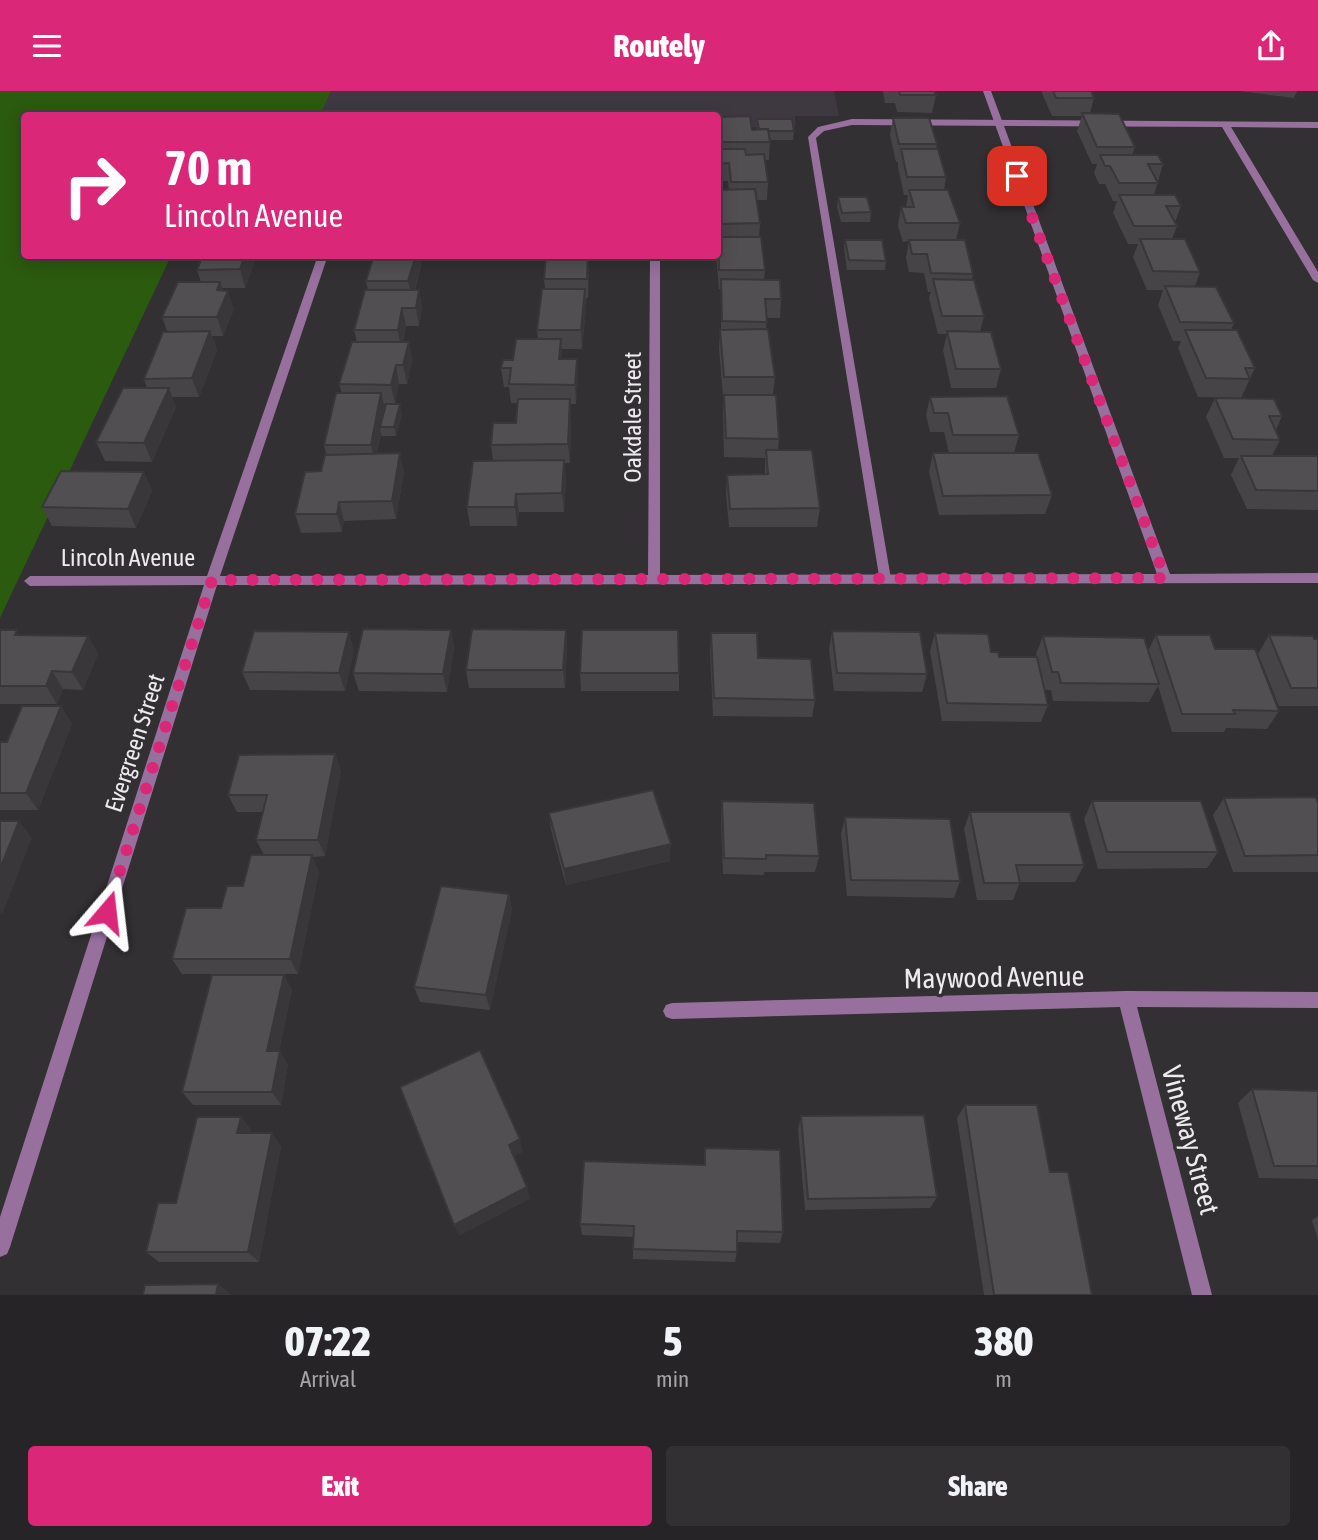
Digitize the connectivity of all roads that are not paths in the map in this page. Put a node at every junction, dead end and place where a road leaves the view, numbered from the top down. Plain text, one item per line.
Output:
1 (987, 91) edge
2 (998, 123) junction
3 (1225, 125) junction
4 (1318, 125) edge
5 (322, 259) edge
6 (655, 259) edge
7 (1318, 280) edge
8 (1165, 578) junction
9 (1318, 578) edge
10 (654, 579) junction
11 (885, 579) junction
12 (212, 580) junction
13 (30, 581) dead end
14 (1126, 999) junction
15 (1318, 1000) edge
16 (672, 1011) dead end
17 (0, 1247) edge
18 (1202, 1295) edge

1 - 2 street
2 - 3 street
2 - 8 street
2 - 11 street
3 - 4 street
3 - 7 street
5 - 12 street, Evergreen Street
6 - 10 street, Oakdale Street
8 - 9 street, Lincoln Avenue
8 - 11 street, Lincoln Avenue
10 - 11 street, Lincoln Avenue
10 - 12 street, Lincoln Avenue
12 - 13 street, Lincoln Avenue
12 - 17 street, Evergreen Street
14 - 15 street, Maywood Avenue
14 - 16 street, Maywood Avenue
14 - 18 street, Vineway Street

